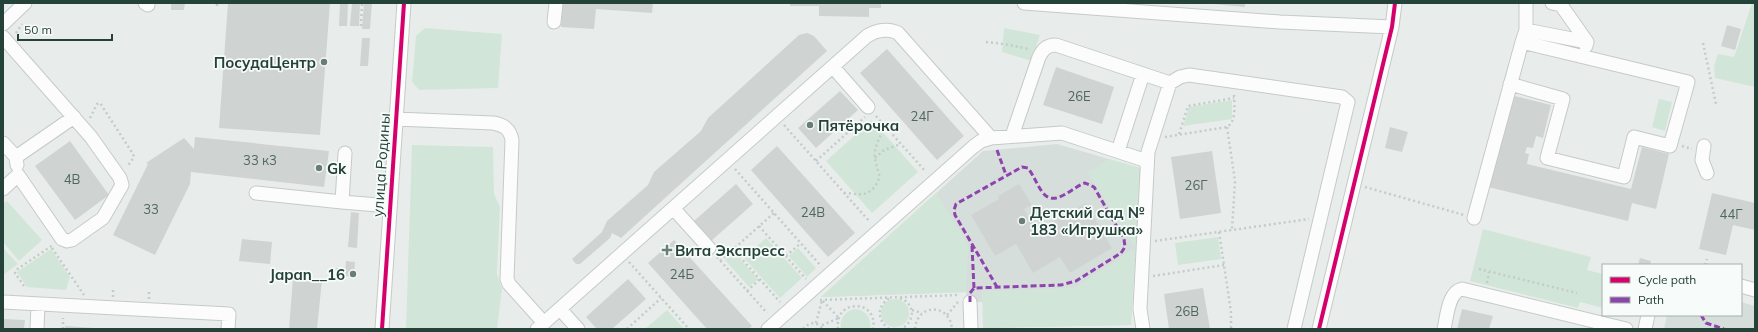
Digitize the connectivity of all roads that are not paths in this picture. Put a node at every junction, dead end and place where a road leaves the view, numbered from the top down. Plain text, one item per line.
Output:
1 (25, 3) edge
2 (404, 3) edge
3 (556, 3) edge
4 (1024, 3) edge
5 (1396, 3) edge
6 (1526, 3) edge
7 (1552, 3) edge
8 (554, 22) dead end
9 (3, 24) edge
10 (1392, 27) junction
11 (1524, 36) junction
12 (6, 40) edge
13 (1587, 42) junction
14 (1584, 57) junction
15 (832, 67) junction
16 (1143, 74) junction
17 (1170, 83) junction
18 (1510, 84) junction
19 (870, 109) road end
20 (74, 118) junction
21 (396, 119) junction
22 (1012, 136) junction
23 (993, 142) junction
24 (3, 143) edge
25 (1703, 149) road end
26 (1118, 151) junction
27 (346, 153) dead end
28 (16, 157) junction
29 (1147, 161) junction
30 (1707, 173) dead end
31 (18, 175) junction
32 (3, 189) edge
33 (256, 193) dead end
34 (342, 202) junction
35 (390, 206) junction
36 (673, 208) junction
37 (1474, 218) road end
38 (709, 248) road end
39 (1742, 286) edge
40 (1755, 290) edge
41 (967, 299) road end
42 (3, 302) edge
43 (38, 304) junction
44 (560, 309) junction
45 (1648, 316) edge
46 (541, 326) edge
47 (772, 326) edge
48 (37, 329) edge
49 (228, 329) edge
50 (382, 329) edge
51 (578, 329) edge
52 (971, 329) edge
53 (1143, 329) edge
54 (1294, 329) edge
55 (1319, 329) edge
56 (1444, 329) edge
57 (1626, 329) edge
58 (1645, 329) edge

1 - 9 street
2 - 21 street, улица Родины
3 - 8 street
4 - 10 street
5 - 10 street
6 - 11 street
7 - 13 street
10 - 55 street
11 - 13 street
11 - 14 street
11 - 18 street
12 - 20 street
13 - 14 street
14 - 18 street
15 - 19 street
15 - 23 street
15 - 36 street
16 - 17 street
16 - 22 street
16 - 26 street
17 - 29 street
17 - 54 street
18 - 37 street
20 - 28 street
20 - 31 street
21 - 35 street, улица Родины
21 - 46 street
22 - 23 street
22 - 26 street
23 - 47 street
24 - 28 street
25 - 30 street
26 - 29 street
27 - 34 street
28 - 31 street
29 - 53 street
31 - 32 street
33 - 34 street
34 - 35 street
35 - 50 street, улица Родины
36 - 38 street
36 - 44 street
39 - 40 street
41 - 52 street
42 - 43 street
43 - 48 street
43 - 49 street
44 - 46 street
44 - 51 street
45 - 58 street
56 - 57 street

